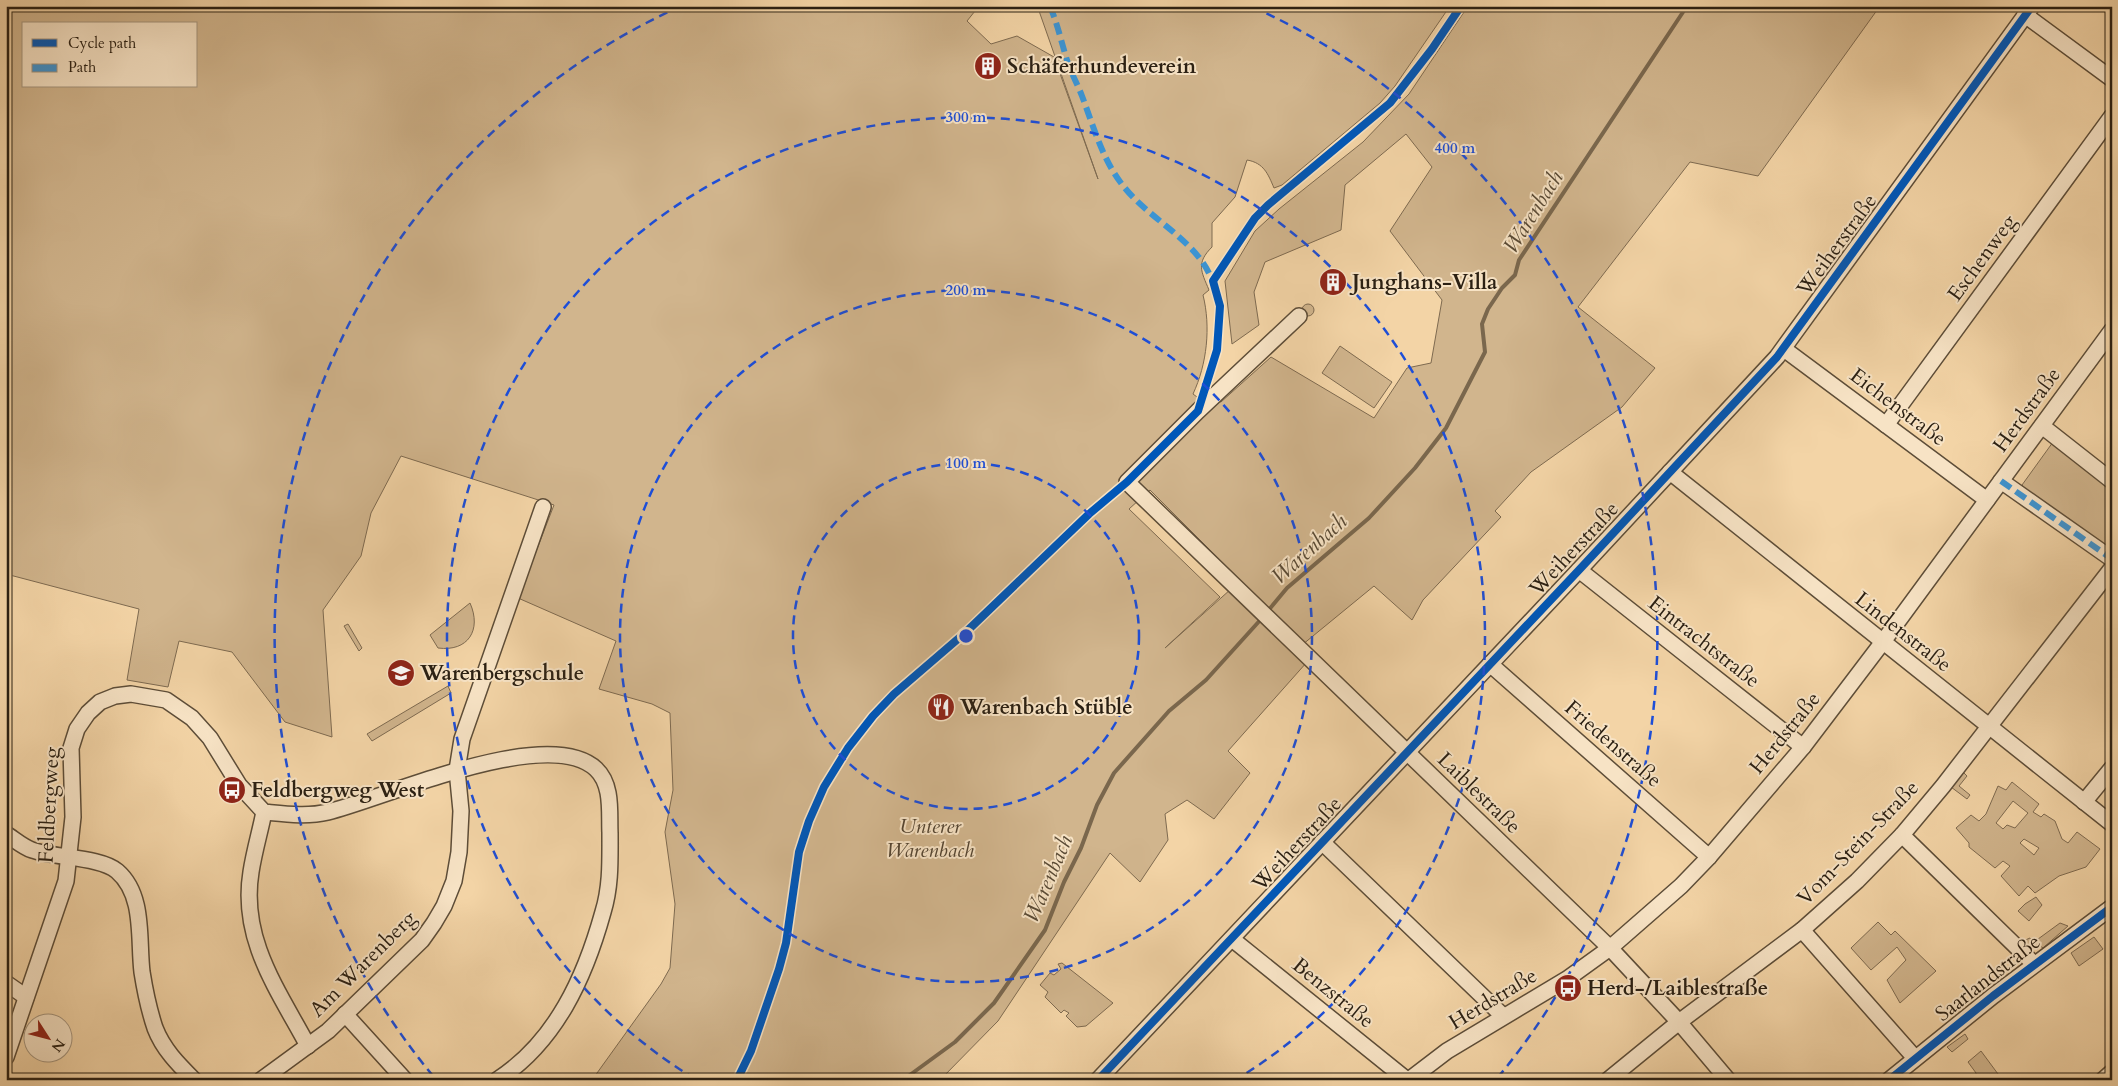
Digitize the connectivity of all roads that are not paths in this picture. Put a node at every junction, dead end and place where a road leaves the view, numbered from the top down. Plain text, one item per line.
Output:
1 (2028, 11) edge
2 (2112, 79) edge
3 (2112, 116) edge
4 (1299, 316) dead end
5 (2112, 330) edge
6 (1784, 349) junction
7 (1886, 424) junction
8 (2042, 426) junction
9 (1670, 472) junction
10 (2001, 480) junction
11 (2112, 481) edge
12 (1988, 500) junction
13 (543, 507) dead end
14 (2112, 559) edge
15 (2112, 568) edge
16 (1579, 570) junction
17 (1882, 643) junction
18 (1490, 664) junction
19 (1988, 727) junction
20 (1802, 747) junction
21 (1407, 753) junction
22 (2112, 768) edge
23 (457, 770) junction
24 (2084, 802) junction
25 (264, 812) junction
26 (2112, 824) edge
27 (6, 834) edge
28 (1902, 835) junction
29 (1322, 842) junction
30 (1709, 857) junction
31 (70, 859) junction
32 (2112, 907) edge
33 (1802, 930) junction
34 (1232, 939) junction
35 (1610, 948) junction
36 (2034, 964) junction
37 (6, 983) edge
38 (26, 997) junction
39 (345, 1014) junction
40 (1503, 1016) junction
41 (1678, 1022) junction
42 (308, 1046) junction
43 (6, 1057) edge
44 (1915, 1058) junction
45 (2112, 1072) edge
46 (194, 1080) edge
47 (262, 1080) edge
48 (405, 1080) edge
49 (497, 1080) edge
50 (1098, 1080) edge
51 (1408, 1080) edge
52 (1608, 1080) edge
53 (1728, 1080) edge
54 (1889, 1080) edge
55 (2103, 1080) edge

1 - 2 street
1 - 6 street, Weiherstraße
3 - 7 street, Eschenweg
4 - 21 street, Laiblestraße
5 - 8 street, Herdstraße
6 - 7 street, Eichenstraße
6 - 9 street, Weiherstraße
7 - 12 street, Eichenstraße
8 - 10 street, Herdstraße
8 - 11 street
9 - 16 street, Weiherstraße
9 - 17 street, Lindenstraße
10 - 12 street, Herdstraße
10 - 14 street
12 - 17 street, Herdstraße
13 - 23 street, Am Warenberg
15 - 19 street, Vom-Stein-Straße
16 - 18 street, Weiherstraße
16 - 20 street, Eintrachtstraße
17 - 19 street, Lindenstraße
17 - 20 street, Herdstraße
18 - 21 street, Weiherstraße
18 - 30 street, Friedenstraße
19 - 24 street, Lindenstraße
19 - 28 street, Vom-Stein-Straße
20 - 30 street, Herdstraße
21 - 29 street, Weiherstraße
21 - 35 street, Laiblestraße
22 - 24 street
23 - 25 street
23 - 39 street, Am Warenberg
23 - 49 street
24 - 26 street, Lindenstraße
25 - 31 street, Feldbergweg
25 - 42 street
27 - 31 street
28 - 33 street, Vom-Stein-Straße
28 - 36 street
29 - 34 street, Weiherstraße
29 - 40 street
30 - 35 street, Herdstraße
31 - 38 street, Feldbergweg
31 - 46 street
32 - 36 street, Saarlandstraße
33 - 41 street, Vom-Stein-Straße
33 - 44 street
34 - 50 street, Weiherstraße
34 - 51 street, Benzstraße
35 - 40 street, Herdstraße
35 - 41 street, Laiblestraße
36 - 44 street, Saarlandstraße
37 - 38 street
38 - 43 street, Feldbergweg
39 - 42 street, Am Warenberg
39 - 48 street
40 - 51 street, Herdstraße
41 - 52 street, Vom-Stein-Straße
41 - 53 street, Laiblestraße
42 - 47 street, Am Warenberg
44 - 54 street, Saarlandstraße
45 - 55 street

